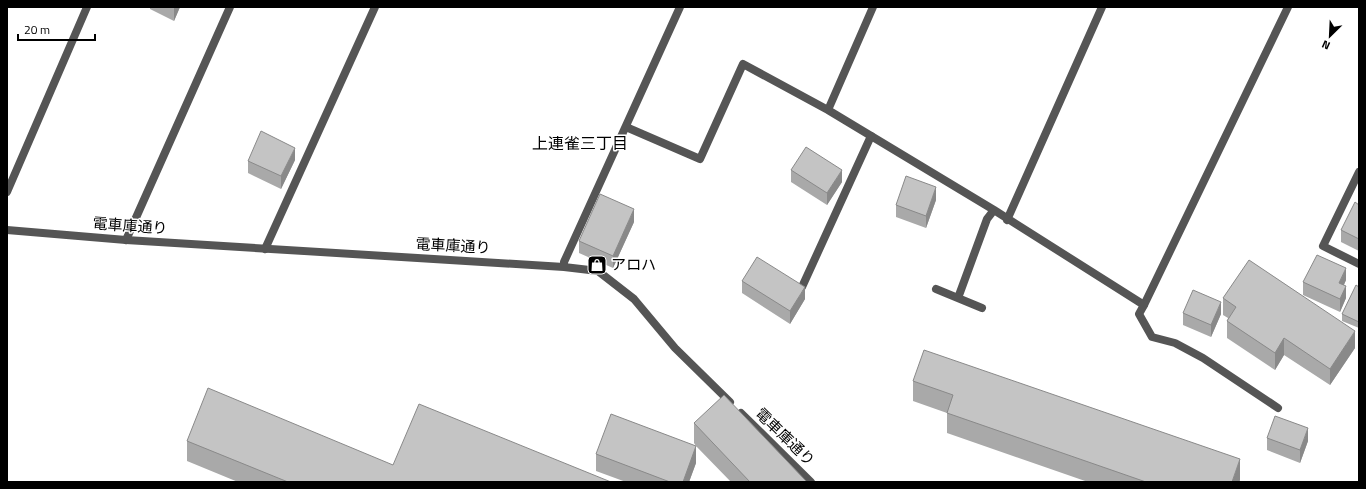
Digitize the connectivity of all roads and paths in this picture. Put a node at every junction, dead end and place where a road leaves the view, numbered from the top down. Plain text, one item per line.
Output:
1 (87, 7) edge
2 (230, 7) edge
3 (376, 7) edge
4 (680, 7) edge
5 (873, 7) edge
6 (1102, 7) edge
7 (1288, 7) edge
8 (828, 110) junction
9 (626, 127) junction
10 (871, 136) junction
11 (1359, 172) edge
12 (7, 192) edge
13 (994, 210) junction
14 (1007, 220) junction
15 (7, 230) edge
16 (126, 240) junction
17 (265, 249) junction
18 (1359, 264) edge
19 (564, 267) junction
20 (802, 287) edge
21 (936, 289) dead end
22 (958, 298) junction
23 (1144, 305) junction
24 (982, 308) dead end
25 (1278, 408) dead end
26 (811, 482) edge

1 - 12 street
2 - 16 street
3 - 17 street
4 - 9 street
5 - 8 street
6 - 14 street
7 - 23 street
8 - 9 street
8 - 10 street
9 - 19 street
10 - 13 street
10 - 20 street
11 - 18 street
13 - 14 street
13 - 22 street
14 - 23 street
15 - 16 street, 電車庫通り
16 - 17 street, 電車庫通り
17 - 19 street, 電車庫通り
19 - 26 street, 電車庫通り
21 - 22 street
22 - 24 street
23 - 25 street

